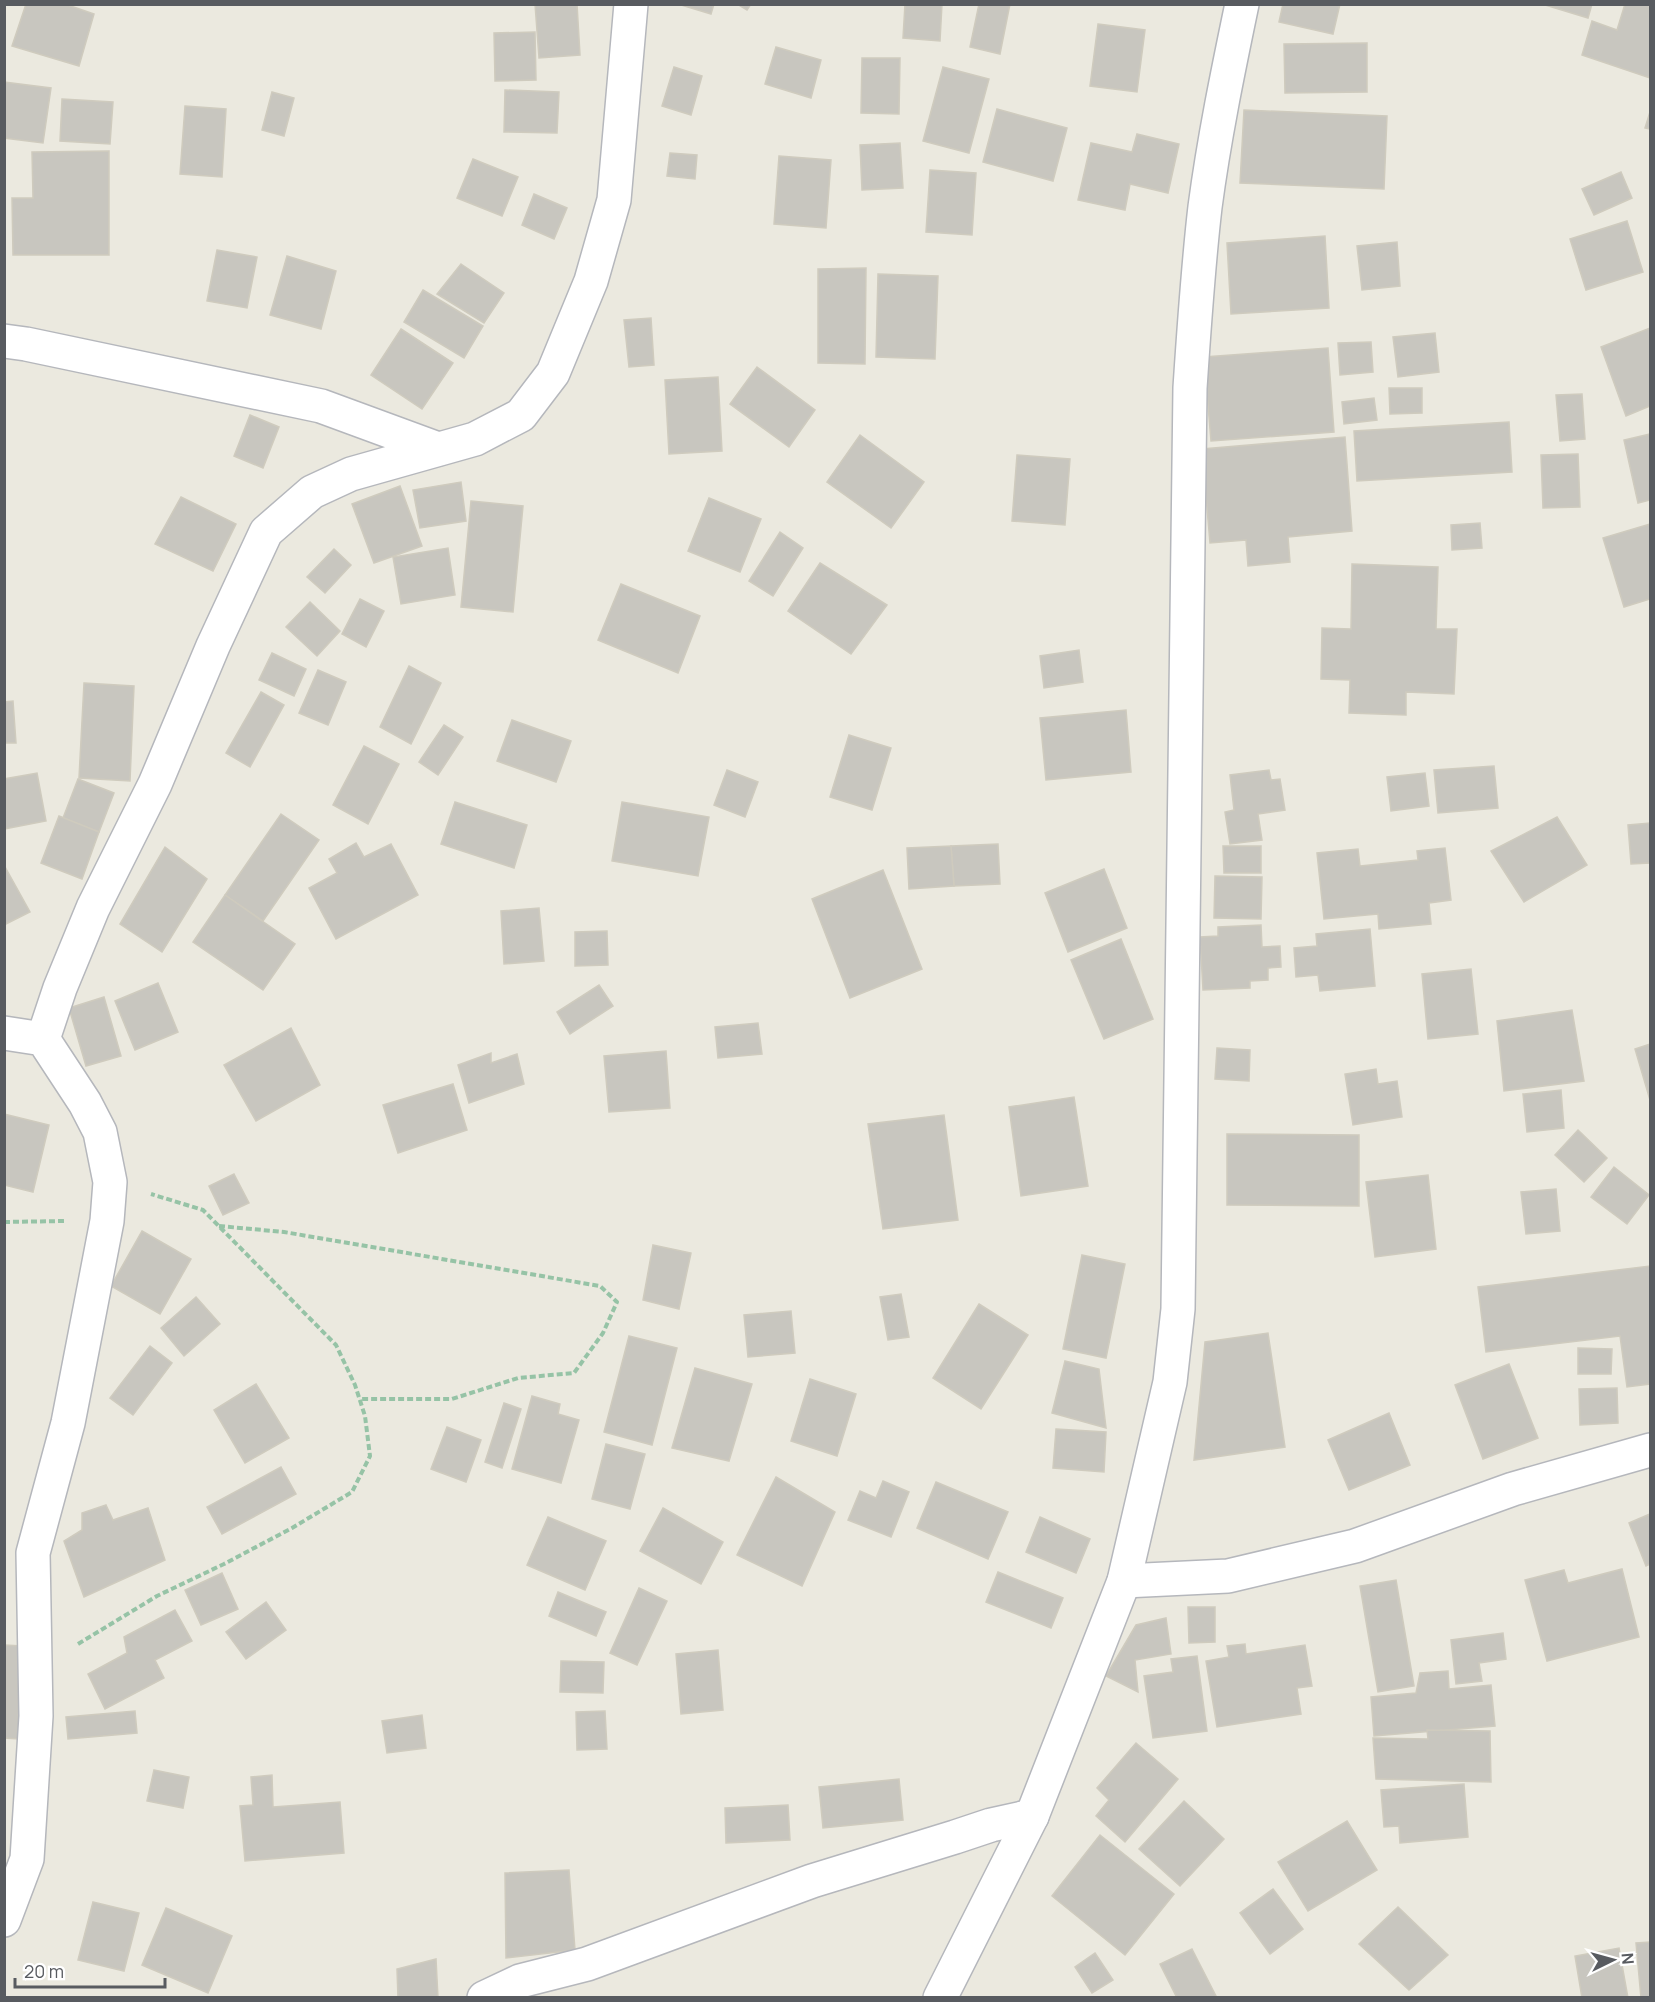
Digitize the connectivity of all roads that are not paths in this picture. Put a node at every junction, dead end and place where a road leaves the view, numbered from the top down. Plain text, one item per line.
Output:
1 (632, 4) edge
2 (1242, 4) edge
3 (4, 341) edge
4 (438, 449) junction
5 (4, 1033) edge
6 (43, 1039) junction
7 (1650, 1450) edge
8 (1124, 1581) junction
9 (1032, 1816) junction
10 (4, 1920) edge
11 (484, 1998) edge
12 (940, 1998) edge

1 - 4 street
2 - 8 street
3 - 4 street
4 - 6 street
5 - 6 street
6 - 10 street
7 - 8 street
8 - 9 street
9 - 11 street
9 - 12 street

